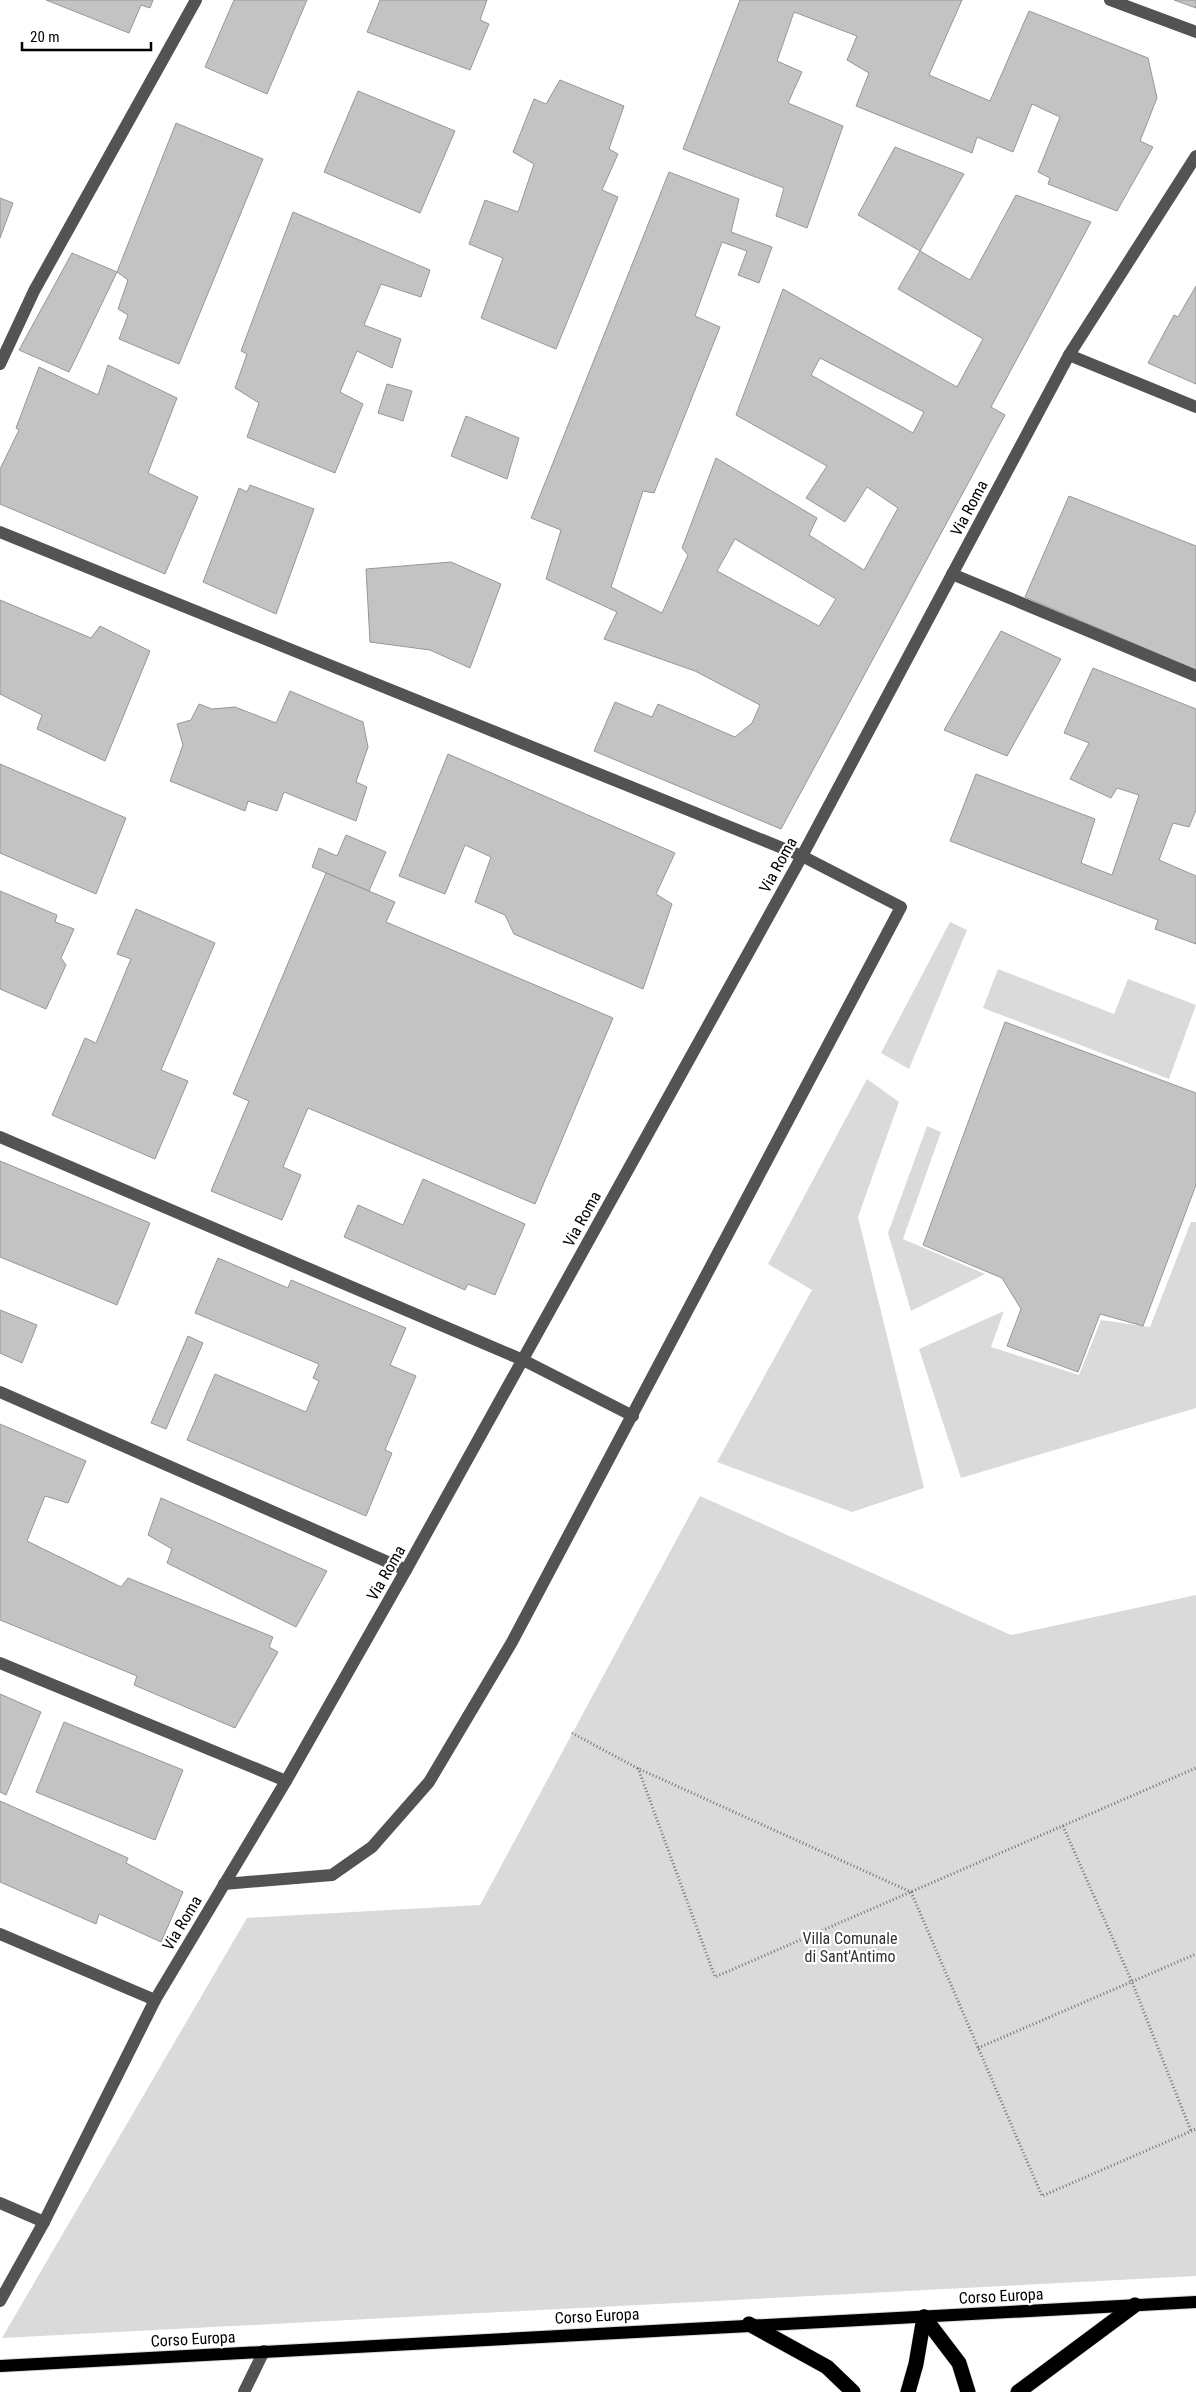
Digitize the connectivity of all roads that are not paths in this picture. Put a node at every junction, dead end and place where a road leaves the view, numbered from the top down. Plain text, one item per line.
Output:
1 (196, 0) edge
2 (1110, 0) edge
3 (1196, 32) edge
4 (1196, 156) edge
5 (1068, 355) junction
6 (0, 364) edge
7 (1196, 407) edge
8 (0, 532) edge
9 (952, 574) junction
10 (1196, 676) edge
11 (802, 856) junction
12 (0, 1137) edge
13 (523, 1360) junction
14 (0, 1392) edge
15 (633, 1416) junction
16 (406, 1570) junction
17 (0, 1663) edge
18 (286, 1781) junction
19 (224, 1884) junction
20 (0, 1934) edge
21 (155, 2000) junction
22 (0, 2203) edge
23 (44, 2222) junction
24 (0, 2301) edge
25 (1196, 2302) edge
26 (1135, 2304) junction
27 (924, 2317) junction
28 (749, 2324) junction
29 (264, 2351) junction
30 (0, 2366) edge
31 (244, 2392) edge
32 (853, 2392) edge
33 (908, 2392) edge
34 (968, 2392) edge
35 (1018, 2392) edge

1 - 6 street
2 - 3 street
4 - 5 street, Via Roma
5 - 7 street
5 - 9 street, Via Roma
8 - 11 street
9 - 10 street
9 - 11 street, Via Roma
11 - 13 street, Via Roma
11 - 15 street
12 - 13 street
13 - 15 street
13 - 16 street, Via Roma
14 - 16 street
15 - 19 street
16 - 18 street, Via Roma
17 - 18 street
18 - 19 street, Via Roma
19 - 21 street, Via Roma
20 - 21 street
21 - 23 street, Via Roma
22 - 23 street
23 - 24 street, Via Roma
25 - 26 main road, Corso Europa
26 - 27 main road, Corso Europa
26 - 35 highway
27 - 28 main road, Corso Europa
27 - 33 highway
27 - 34 highway
28 - 29 main road, Corso Europa
28 - 32 highway
29 - 30 main road, Corso Europa
29 - 31 street

